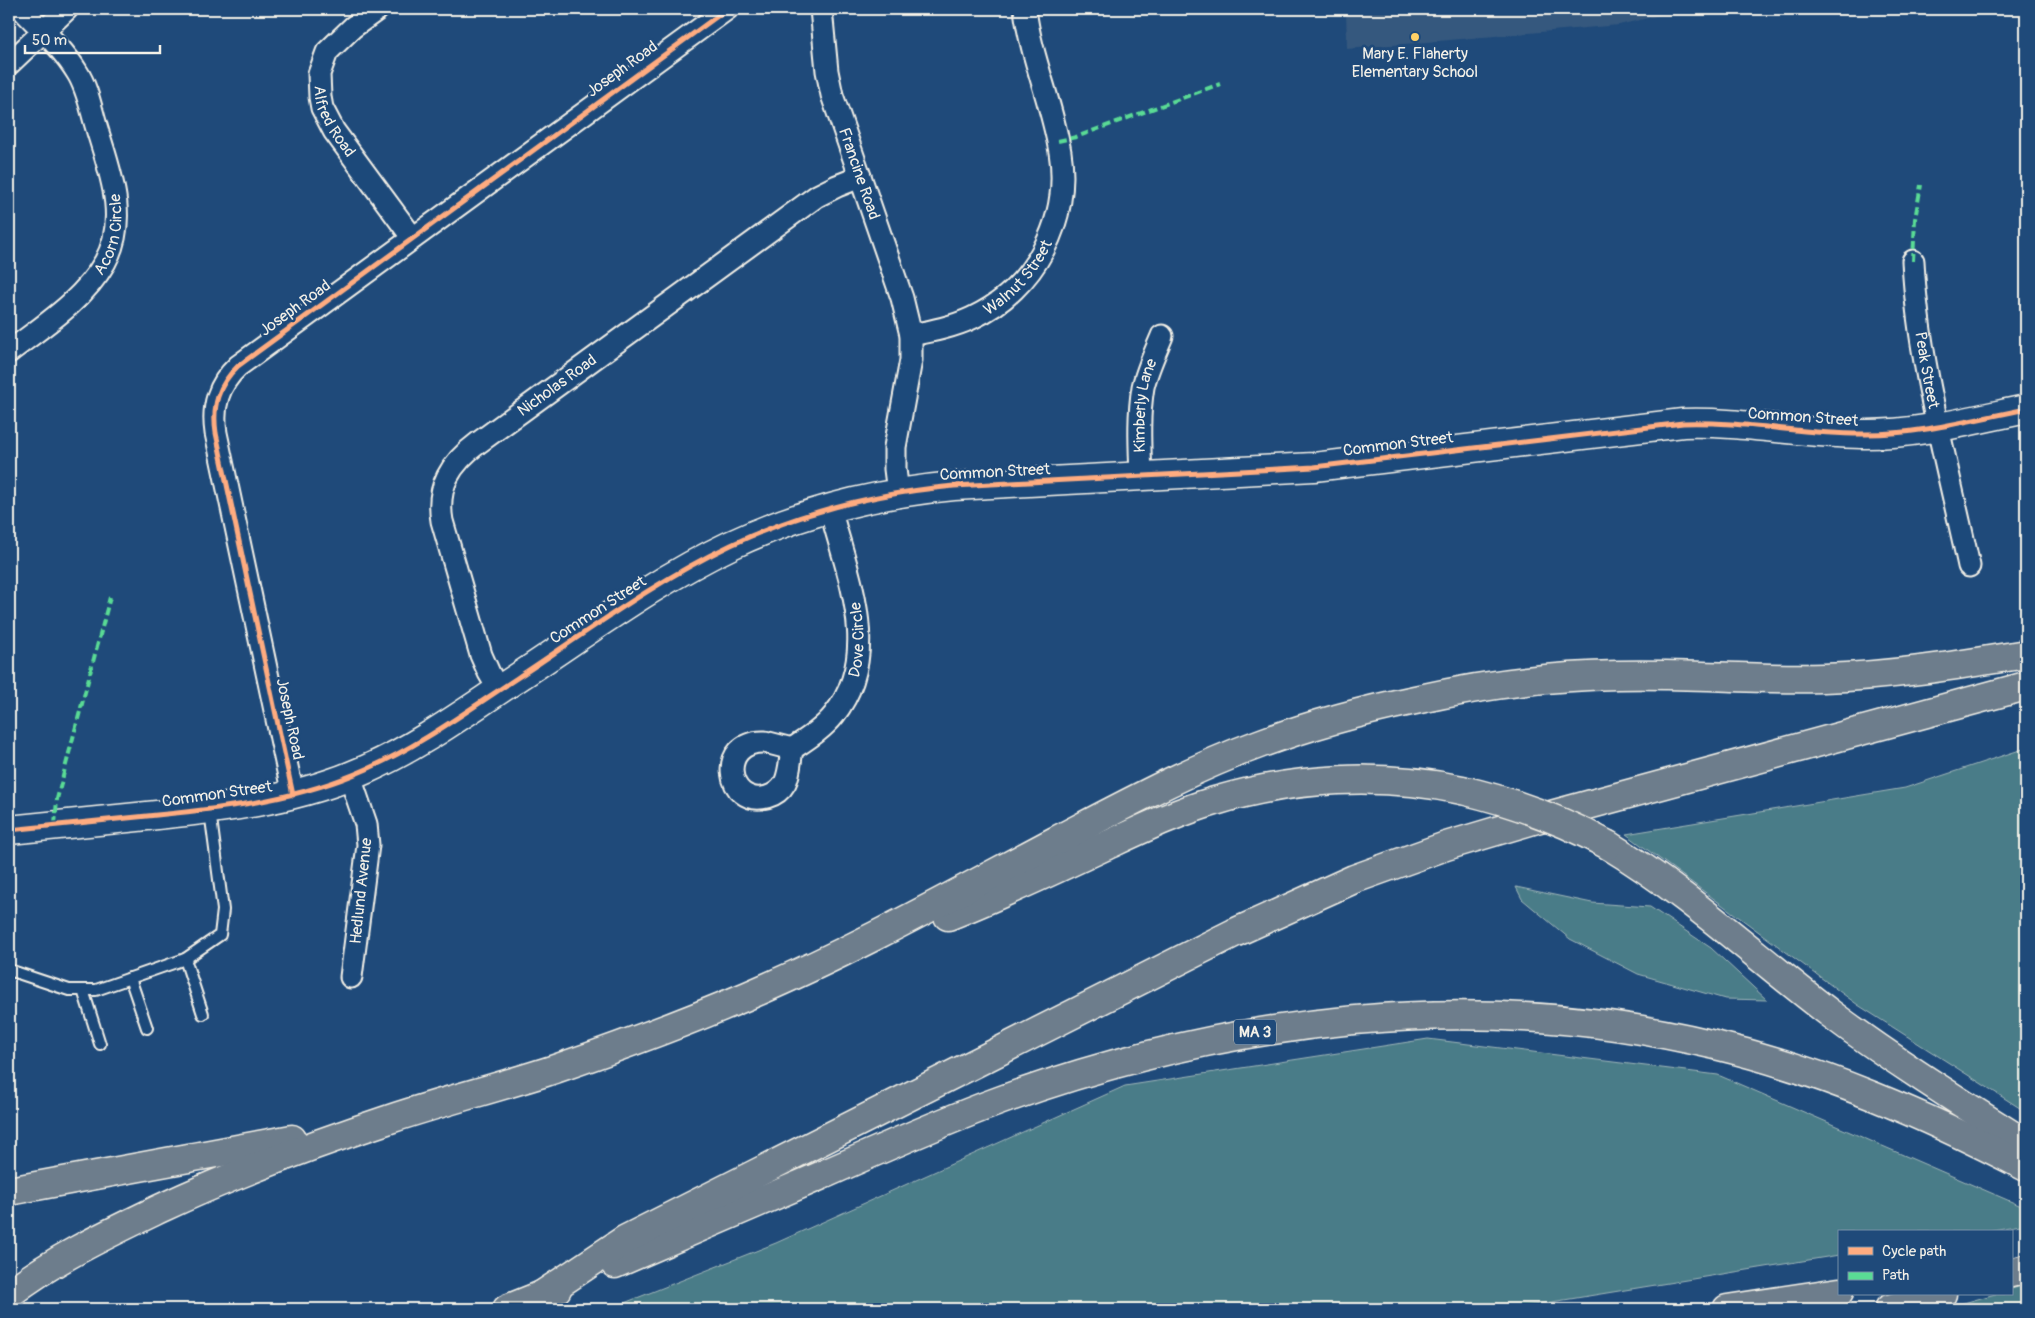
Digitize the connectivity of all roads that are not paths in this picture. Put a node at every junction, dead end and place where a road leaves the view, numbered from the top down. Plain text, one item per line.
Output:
1 (22, 9) edge
2 (67, 9) edge
3 (378, 9) edge
4 (727, 9) edge
5 (821, 9) edge
6 (1025, 9) edge
7 (43, 32) junction
8 (9, 64) edge
9 (860, 178) junction
10 (412, 237) junction
11 (1913, 261) dead end
12 (911, 335) junction
13 (1162, 336) dead end
14 (9, 352) edge
15 (2026, 409) edge
16 (1939, 427) junction
17 (1141, 477) junction
18 (898, 492) junction
19 (830, 508) junction
20 (1969, 566) dead end
21 (2026, 654) edge
22 (2026, 686) edge
23 (499, 690) junction
24 (792, 749) dead end
25 (350, 777) junction
26 (293, 795) junction
27 (210, 809) junction
28 (9, 830) edge
29 (185, 959) junction
30 (9, 970) edge
31 (804, 971) junction
32 (130, 978) junction
33 (351, 978) dead end
34 (83, 990) junction
35 (203, 1014) dead end
36 (147, 1028) dead end
37 (100, 1044) dead end
38 (432, 1106) junction
39 (2026, 1144) edge
40 (2026, 1167) edge
41 (9, 1191) edge
42 (2026, 1254) edge
43 (2012, 1258) edge
44 (2026, 1269) edge
45 (2012, 1273) edge
46 (1838, 1292) edge
47 (9, 1294) edge
48 (542, 1295) junction
49 (1935, 1296) edge
50 (507, 1309) edge
51 (1727, 1309) edge
52 (1889, 1309) edge

1 - 7 street, Acorn Circle
2 - 7 street
3 - 10 street, Alfred Road
4 - 10 street, Joseph Road
5 - 9 street, Francine Road
6 - 12 street, Walnut Street
7 - 8 street
7 - 14 street, Acorn Circle
9 - 12 street, Francine Road
9 - 23 street, Nicholas Road
10 - 26 street, Joseph Road
11 - 16 street, Peak Street
12 - 18 street
13 - 17 street, Kimberly Lane
15 - 16 street, Common Street
16 - 17 street, Common Street
16 - 20 street, Peak Street
17 - 18 street, Common Street
18 - 19 street, Common Street
19 - 23 street, Common Street
19 - 24 street, Dove Circle
21 - 31 highway
22 - 48 highway
23 - 25 street, Common Street
25 - 26 street, Common Street
25 - 33 street, Hedlund Avenue
26 - 27 street, Common Street
27 - 28 street, Common Street
27 - 29 lane
29 - 32 lane
29 - 35 lane
30 - 34 lane
31 - 38 highway
31 - 39 highway, bridge
32 - 34 lane
32 - 36 lane
34 - 37 lane
38 - 41 highway
38 - 47 highway
40 - 48 highway, MA 3
42 - 43 highway
44 - 45 highway
46 - 51 highway
48 - 50 highway, MA 3
49 - 52 highway

